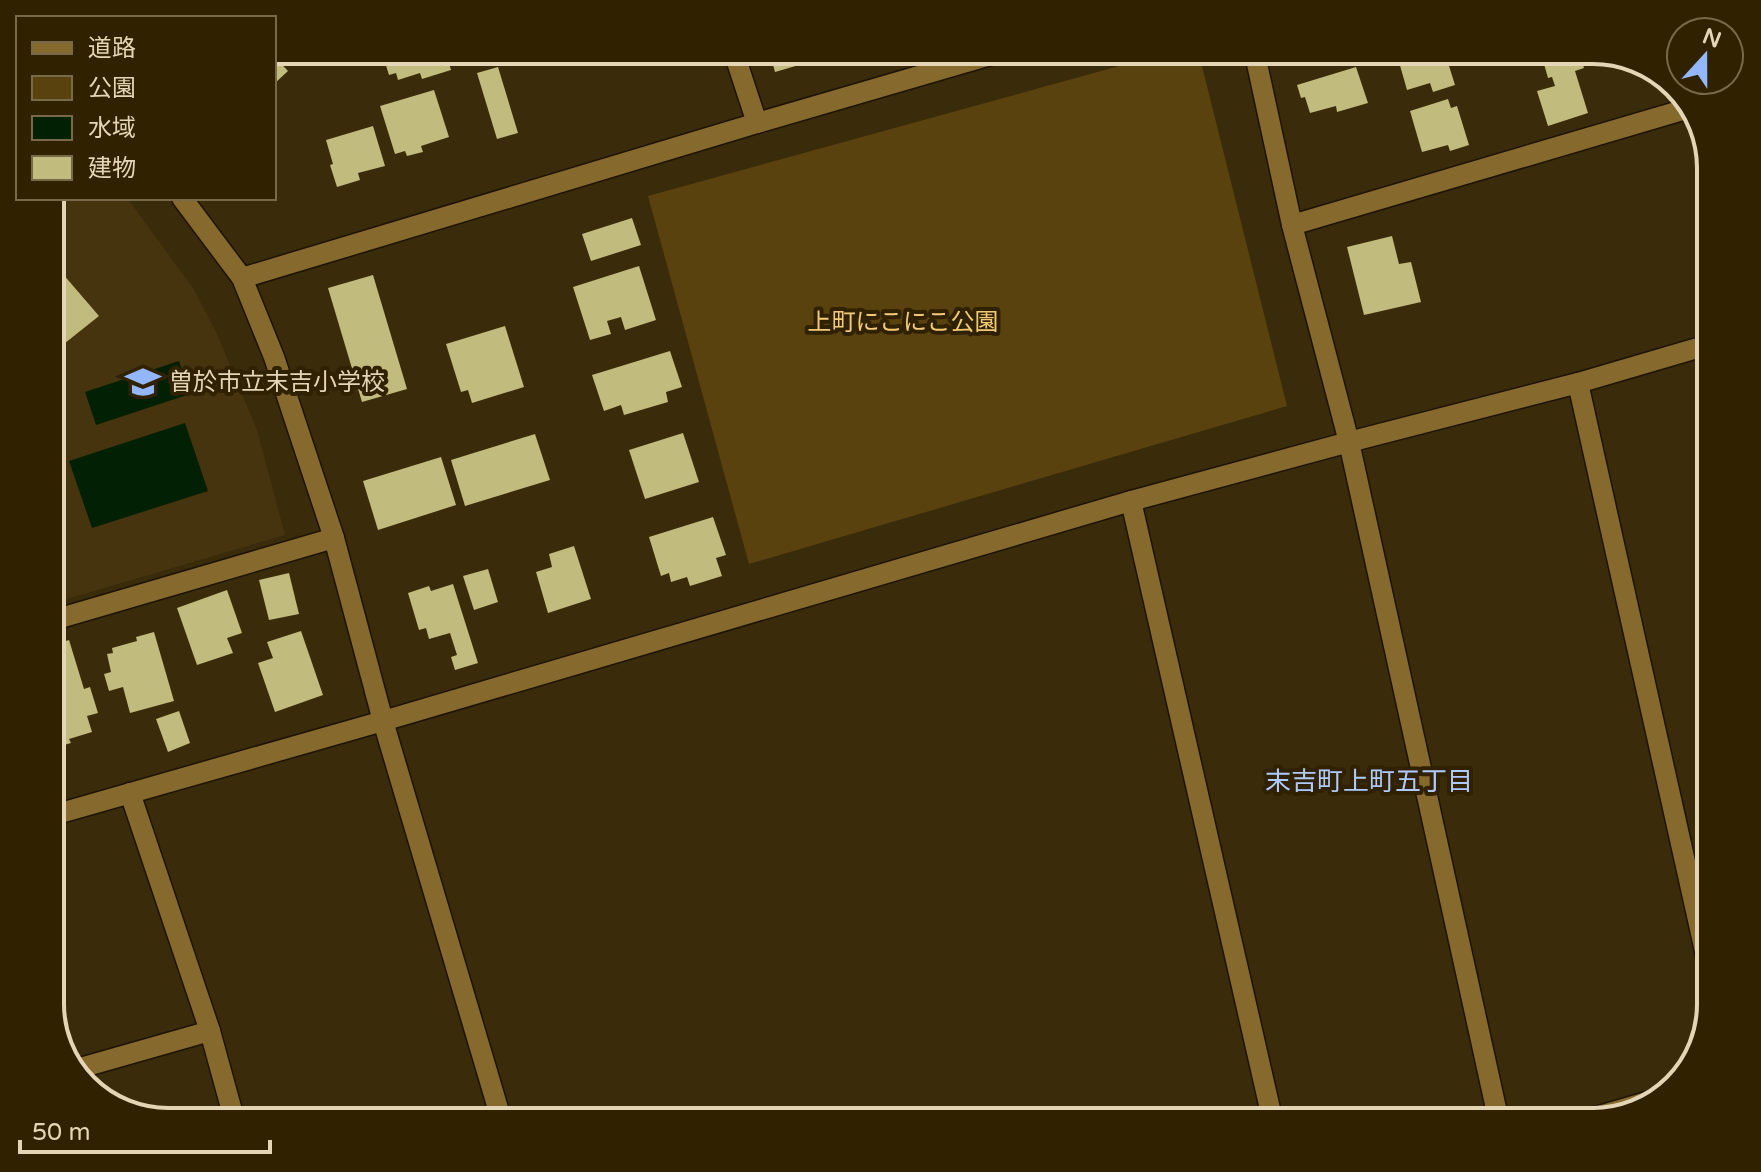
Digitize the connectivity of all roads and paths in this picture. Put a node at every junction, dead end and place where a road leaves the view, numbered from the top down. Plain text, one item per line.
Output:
1 (738, 64) edge
2 (960, 64) edge
3 (1257, 64) edge
4 (1680, 111) edge
5 (757, 123) junction
6 (184, 200) edge
7 (1292, 225) junction
8 (242, 278) junction
9 (1697, 348) edge
10 (1578, 383) junction
11 (1349, 442) junction
12 (1131, 501) junction
13 (334, 538) junction
14 (64, 617) edge
15 (383, 721) junction
16 (130, 793) junction
17 (64, 812) edge
18 (1697, 915) edge
19 (210, 1031) junction
20 (86, 1066) edge
21 (231, 1108) edge
22 (498, 1108) edge
23 (1270, 1108) edge
24 (1496, 1108) edge

1 - 5 street
2 - 5 street
3 - 7 street
4 - 7 street
5 - 8 street
6 - 8 street
7 - 11 street
8 - 13 street
9 - 10 street
10 - 11 street
10 - 18 street
11 - 12 street
11 - 24 street
12 - 15 street
12 - 23 street
13 - 14 street
13 - 15 street
15 - 16 street
15 - 22 street
16 - 17 street
16 - 19 street
19 - 20 street
19 - 21 street

